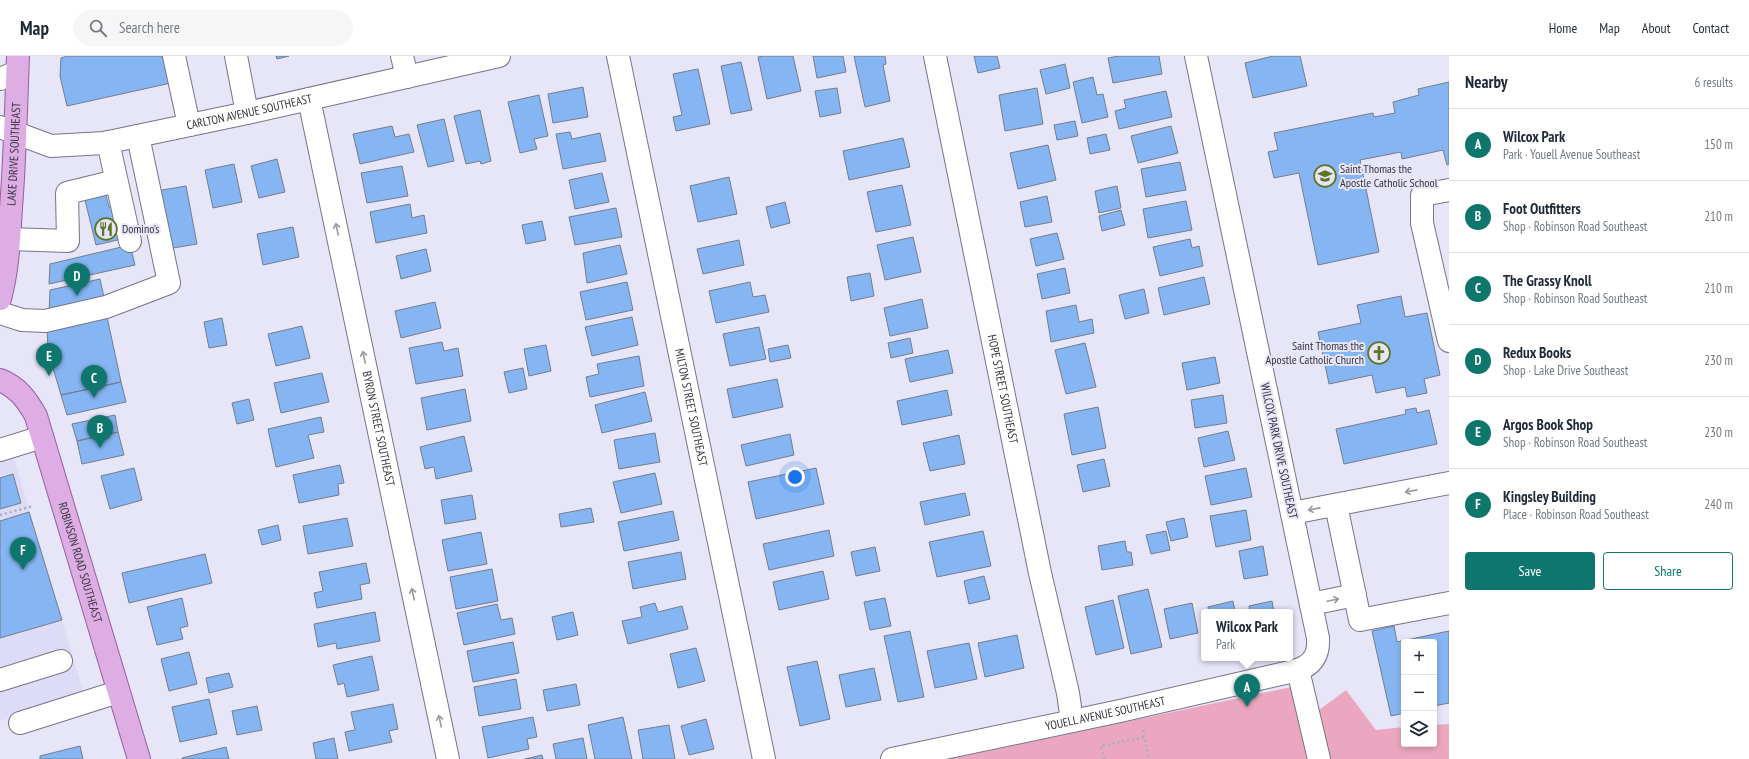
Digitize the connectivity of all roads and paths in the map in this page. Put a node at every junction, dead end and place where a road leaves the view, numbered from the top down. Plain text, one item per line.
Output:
1 (174, 56) edge
2 (236, 56) edge
3 (402, 56) edge
4 (499, 56) edge
5 (618, 56) edge
6 (935, 56) edge
7 (1196, 56) edge
8 (12, 69) edge
9 (407, 77) junction
10 (310, 99) junction
11 (247, 113) junction
12 (189, 125) junction
13 (7, 130) edge
14 (138, 136) junction
15 (108, 142) junction
16 (7, 172) edge
17 (116, 181) junction
18 (1449, 190) edge
19 (9, 239) junction
20 (130, 241) dead end
21 (0, 299) edge
22 (0, 313) edge
23 (1449, 341) edge
24 (0, 380) edge
25 (42, 437) junction
26 (0, 450) edge
27 (1449, 484) edge
28 (1336, 505) junction
29 (33, 506) dead end
30 (1292, 513) junction
31 (0, 515) edge
32 (1355, 595) junction
33 (1449, 603) edge
34 (1311, 604) junction
35 (61, 661) dead end
36 (1307, 664) junction
37 (0, 680) edge
38 (118, 692) junction
39 (1072, 721) junction
40 (20, 723) dead end
41 (1143, 730) dead end
42 (1144, 737) junction
43 (139, 759) edge
44 (448, 759) edge
45 (764, 759) edge
46 (892, 759) edge
47 (1104, 759) edge
48 (1149, 759) edge
49 (1319, 759) edge

1 - 12 street
2 - 11 street
3 - 9 street
4 - 9 street, CARLTON AVENUE SOUTHEAST
5 - 45 street, MILTON STREET SOUTHEAST
6 - 39 street, HOPE STREET SOUTHEAST
7 - 30 street, WILCOX PARK DRIVE SOUTHEAST
8 - 13 main road, LAKE DRIVE SOUTHEAST
9 - 10 street, CARLTON AVENUE SOUTHEAST
10 - 11 street, CARLTON AVENUE SOUTHEAST
44 -> 10 street, BYRON STREET SOUTHEAST
11 - 12 street, CARLTON AVENUE SOUTHEAST
12 - 14 street, CARLTON AVENUE SOUTHEAST
13 - 15 street, CARLTON AVENUE SOUTHEAST
13 - 16 main road, LAKE DRIVE SOUTHEAST
14 - 15 street, CARLTON AVENUE SOUTHEAST
14 - 22 street
15 - 17 street
16 - 19 main road, LAKE DRIVE SOUTHEAST
17 - 19 street
17 - 20 street
18 - 23 street
19 - 21 main road, LAKE DRIVE SOUTHEAST
24 - 25 main road, ROBINSON ROAD SOUTHEAST
25 - 26 street
25 - 38 main road, ROBINSON ROAD SOUTHEAST
27 -> 28 street
28 -> 30 street
28 - 32 street
29 - 31 path
30 - 34 street, WILCOX PARK DRIVE SOUTHEAST
32 - 33 street
34 -> 32 street
34 - 36 street, WILCOX PARK DRIVE SOUTHEAST
35 - 37 street
36 - 39 street, YOUELL AVENUE SOUTHEAST
36 - 49 street
38 - 40 street
38 - 43 main road, ROBINSON ROAD SOUTHEAST
39 - 46 street, YOUELL AVENUE SOUTHEAST
41 - 42 path
42 - 47 path
42 - 48 path

